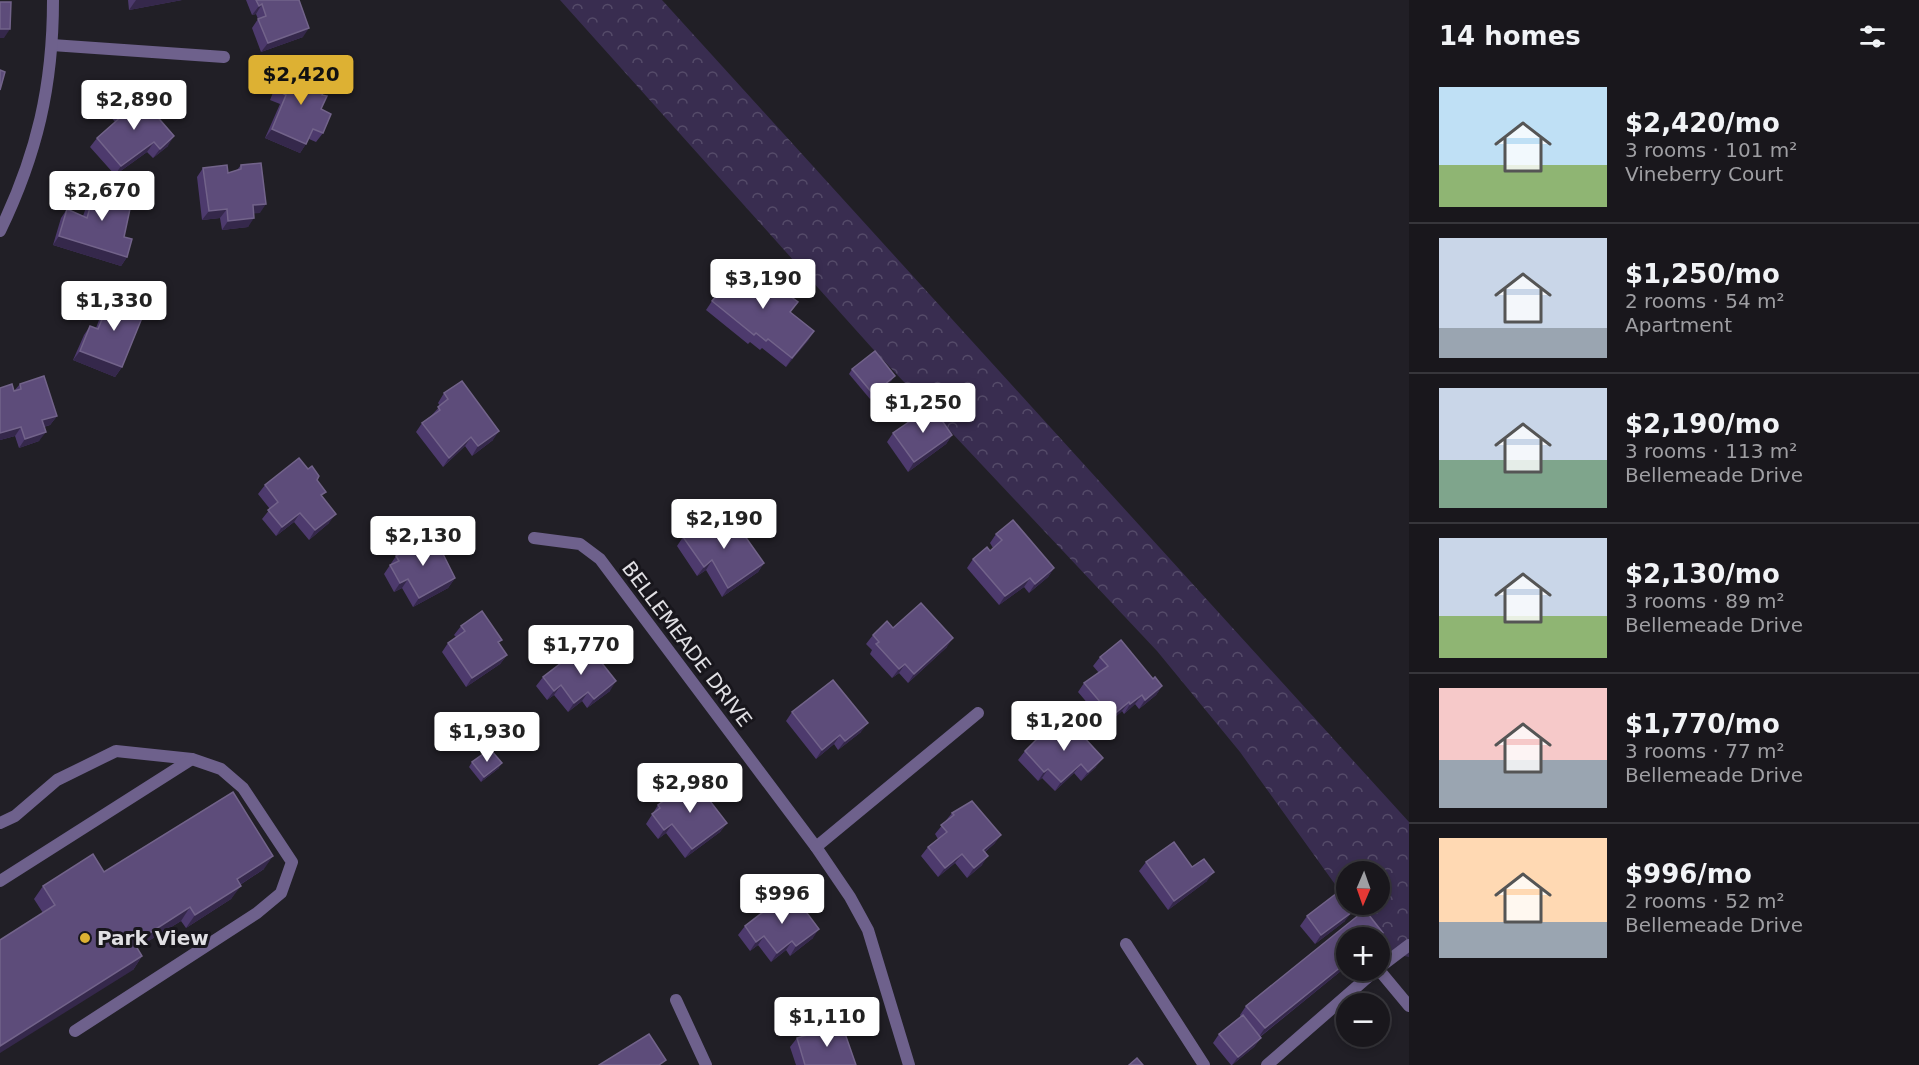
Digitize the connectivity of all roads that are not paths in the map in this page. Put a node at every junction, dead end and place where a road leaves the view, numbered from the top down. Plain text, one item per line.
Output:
1 (53, 0) edge
2 (52, 45) junction
3 (224, 57) dead end
4 (0, 231) edge
5 (534, 538) dead end
6 (978, 713) dead end
7 (192, 759) junction
8 (0, 823) edge
9 (816, 847) junction
10 (0, 881) edge
11 (1126, 944) dead end
12 (1409, 945) edge
13 (1390, 961) edge
14 (1366, 981) edge
15 (1388, 981) edge
16 (676, 1000) dead end
17 (1409, 1006) edge
18 (75, 1031) dead end
19 (706, 1065) edge
20 (909, 1065) edge
21 (1204, 1065) edge
22 (1267, 1065) edge

1 - 2 street
2 - 3 street
2 - 4 street
5 - 9 street, BELLEMEADE DRIVE
6 - 9 street
7 - 8 street
7 - 10 street
7 - 18 street
9 - 20 street, BELLEMEADE DRIVE
11 - 21 street
12 - 13 street
14 - 22 street
15 - 17 street
16 - 19 street

